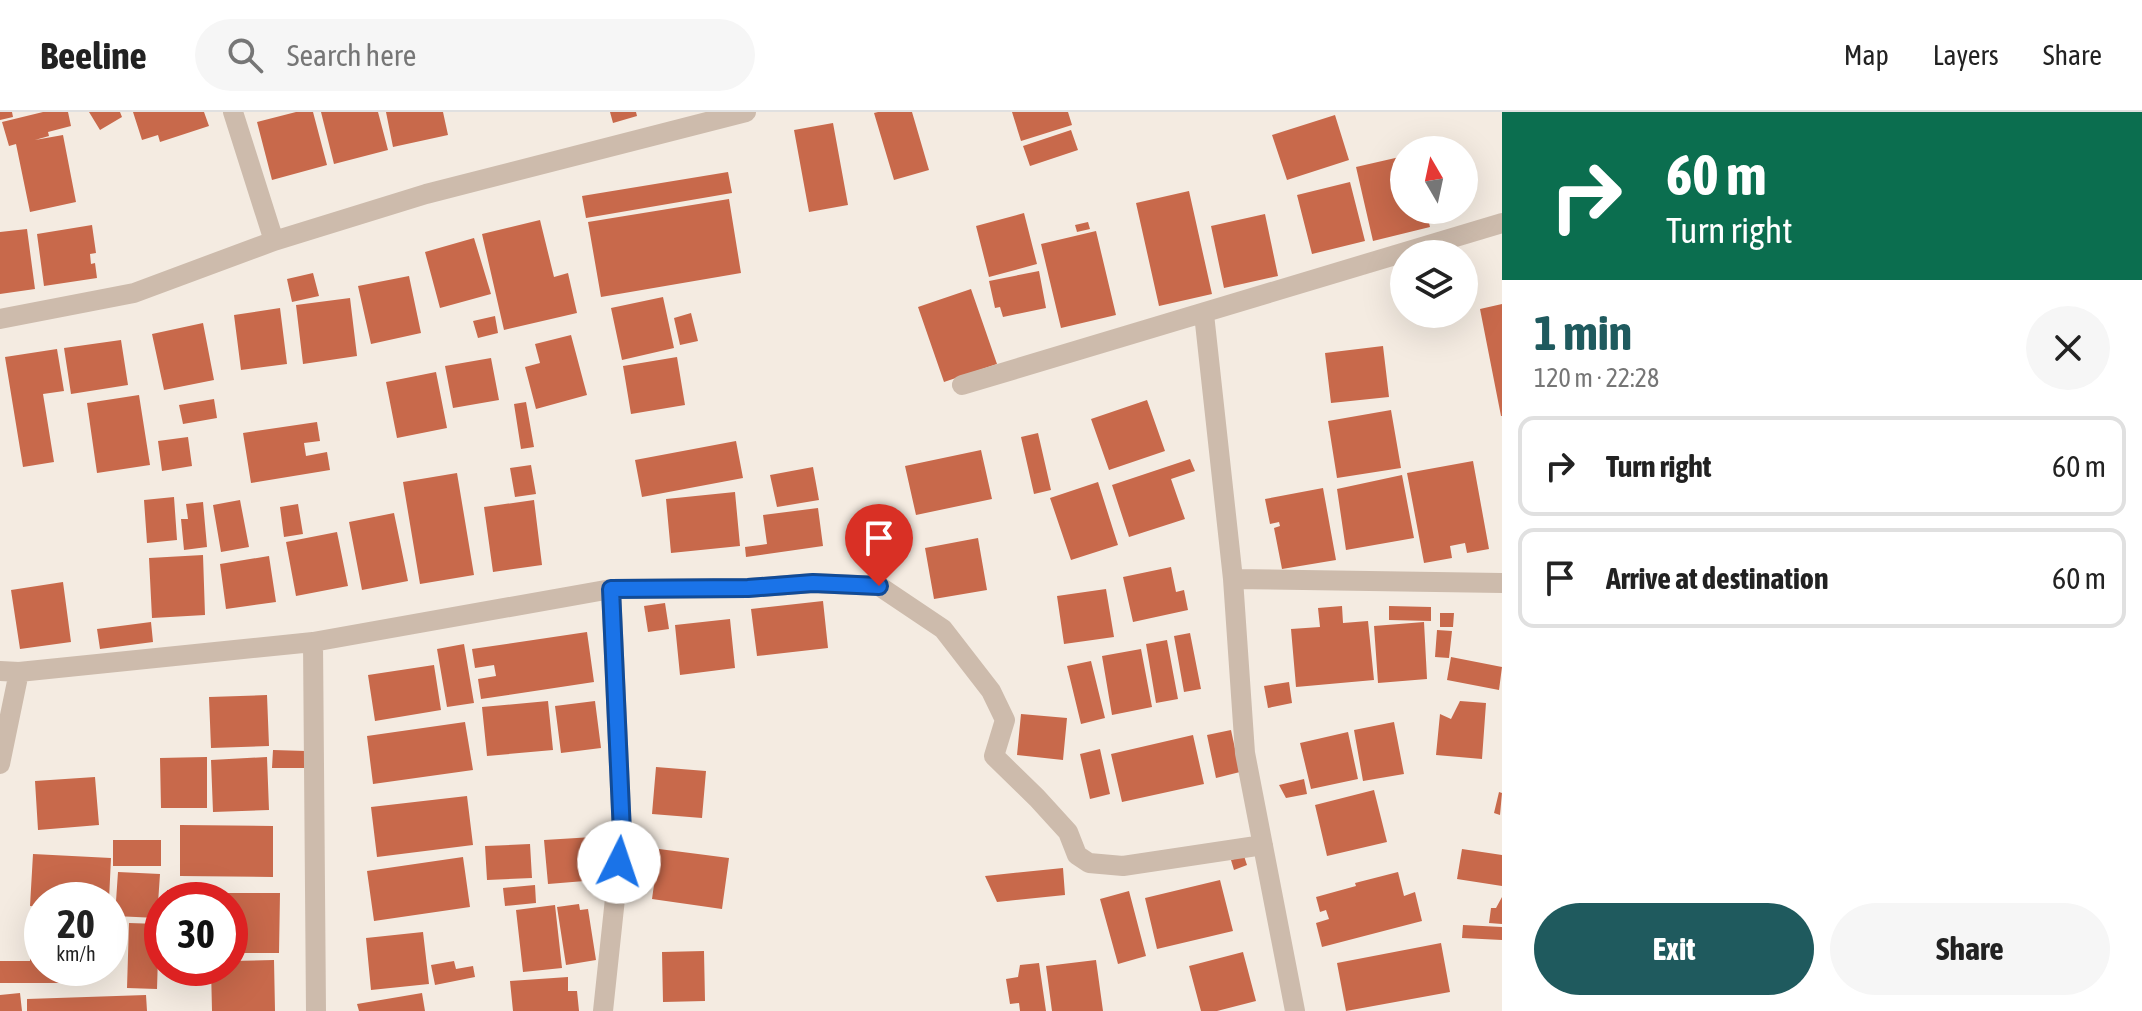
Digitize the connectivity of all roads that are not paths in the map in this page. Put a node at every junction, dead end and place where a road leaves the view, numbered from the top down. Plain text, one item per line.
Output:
1 (233, 112) edge
2 (746, 112) edge
3 (1502, 223) edge
4 (274, 241) junction
5 (1204, 314) junction
6 (0, 319) edge
7 (962, 385) dead end
8 (1233, 579) junction
9 (1502, 583) edge
10 (611, 589) junction
11 (313, 642) junction
12 (9, 672) edge
13 (0, 764) edge
14 (1263, 845) junction
15 (316, 1011) edge
16 (603, 1011) edge
17 (1295, 1011) edge

1 - 4 street
2 - 4 street
3 - 5 street
4 - 6 street
5 - 7 street
5 - 8 street
8 - 9 street
8 - 14 street
10 - 11 street
10 - 14 street
10 - 16 street
11 - 12 street
11 - 15 street
12 - 13 street
14 - 17 street

